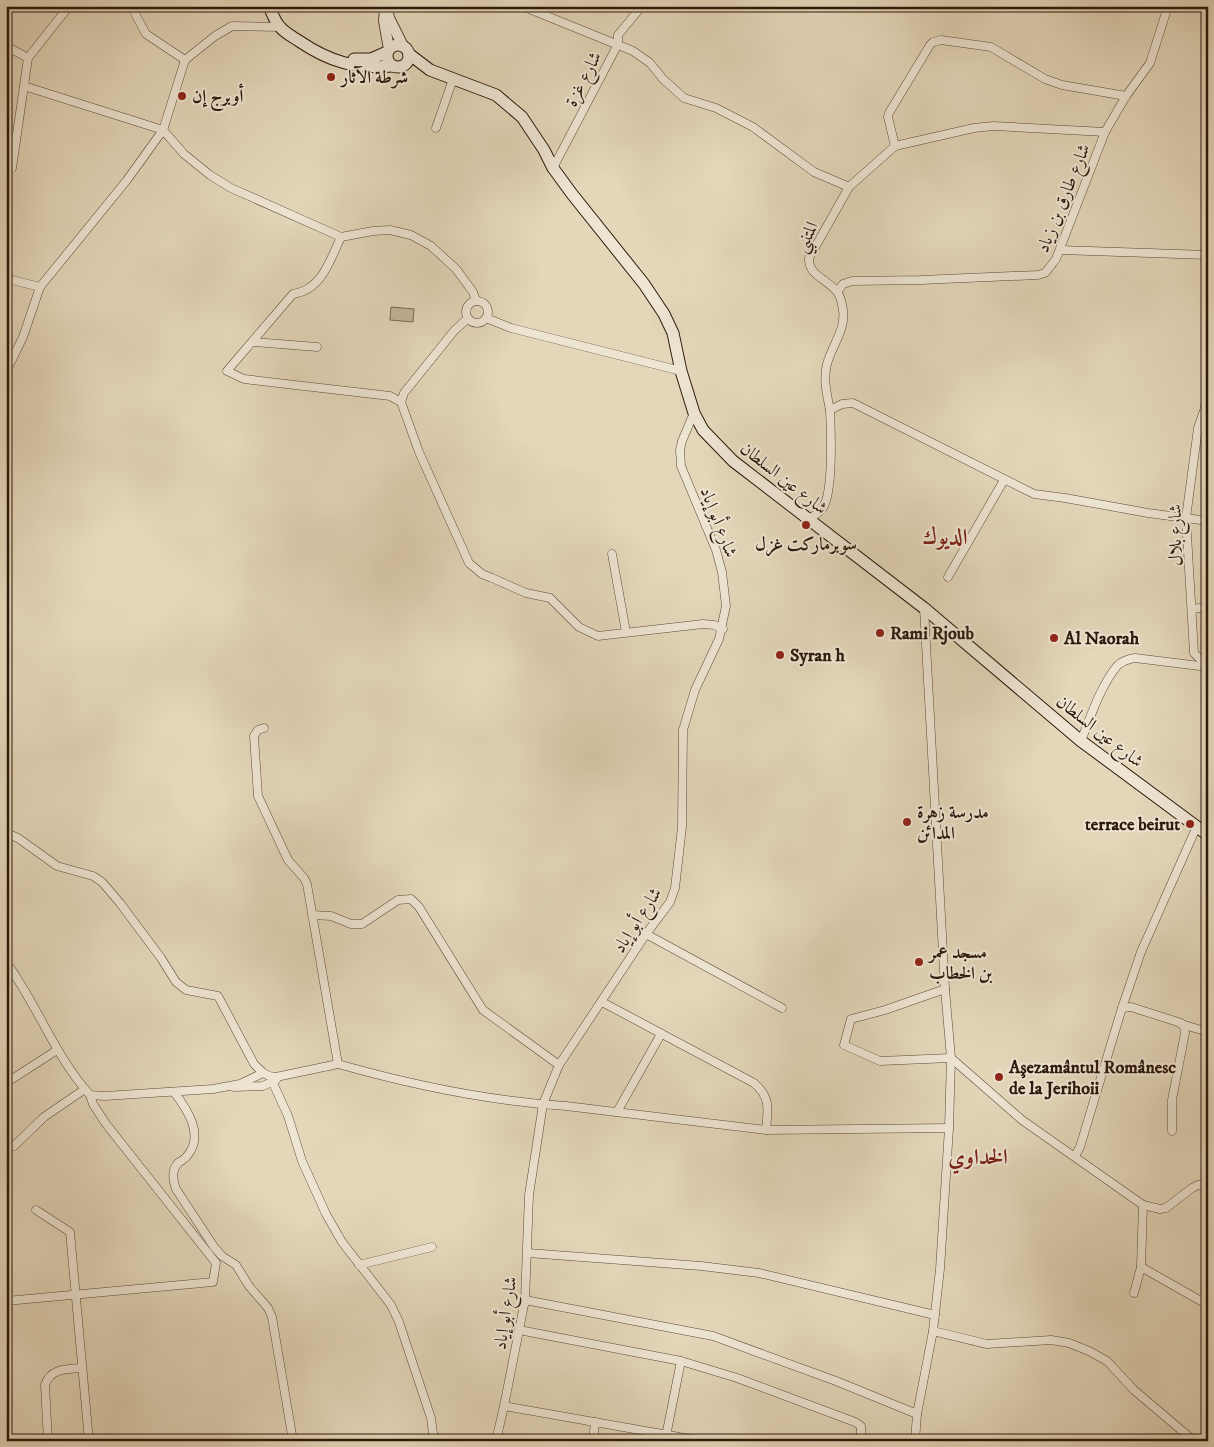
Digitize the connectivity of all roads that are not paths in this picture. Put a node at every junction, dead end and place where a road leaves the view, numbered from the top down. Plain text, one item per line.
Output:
1 (69, 6) edge
2 (131, 6) edge
3 (269, 6) edge
4 (386, 6) edge
5 (522, 6) edge
6 (642, 6) edge
7 (1168, 6) edge
8 (530, 8) edge
9 (280, 27) junction
10 (618, 44) junction
11 (6, 46) edge
12 (406, 50) junction
13 (315, 51) junction
14 (388, 51) junction
15 (28, 58) junction
16 (186, 60) junction
17 (397, 66) junction
18 (453, 80) junction
19 (24, 86) junction
20 (1126, 96) junction
21 (436, 128) dead end
22 (162, 130) junction
23 (1105, 132) junction
24 (895, 146) junction
25 (12, 168) dead end
26 (553, 168) junction
27 (849, 187) junction
28 (341, 237) junction
29 (1060, 250) junction
30 (1208, 255) edge
31 (6, 276) edge
32 (40, 287) junction
33 (837, 292) junction
34 (476, 301) junction
35 (468, 318) junction
36 (486, 318) junction
37 (252, 342) junction
38 (317, 347) dead end
39 (681, 371) junction
40 (6, 372) edge
41 (1208, 399) edge
42 (401, 402) junction
43 (830, 410) junction
44 (694, 413) junction
45 (1004, 480) junction
46 (1186, 518) junction
47 (809, 520) junction
48 (1208, 521) edge
49 (612, 554) dead end
50 (948, 577) dead end
51 (924, 608) junction
52 (1208, 608) edge
53 (1192, 609) junction
54 (723, 629) junction
55 (626, 632) junction
56 (1194, 653) junction
57 (1205, 660) edge
58 (1186, 664) junction
59 (1208, 667) edge
60 (264, 728) dead end
61 (1081, 741) junction
62 (1198, 826) junction
63 (6, 833) edge
64 (1208, 835) edge
65 (312, 916) junction
66 (646, 934) junction
67 (6, 962) edge
68 (945, 989) junction
69 (602, 1002) junction
70 (782, 1008) dead end
71 (1122, 1008) junction
72 (1181, 1023) junction
73 (1196, 1028) junction
74 (1208, 1032) edge
75 (1186, 1033) junction
76 (661, 1034) junction
77 (57, 1050) junction
78 (951, 1058) junction
79 (338, 1064) junction
80 (560, 1065) junction
81 (263, 1073) junction
82 (281, 1076) junction
83 (6, 1083) edge
84 (273, 1083) junction
85 (227, 1086) junction
86 (88, 1092) junction
87 (174, 1092) junction
88 (543, 1104) junction
89 (617, 1112) junction
90 (949, 1128) junction
91 (766, 1130) junction
92 (1172, 1131) dead end
93 (14, 1146) dead end
94 (1075, 1156) junction
95 (1208, 1184) edge
96 (1143, 1205) junction
97 (36, 1210) dead end
98 (432, 1247) dead end
99 (528, 1253) junction
100 (359, 1265) junction
101 (1140, 1267) junction
102 (1134, 1293) dead end
103 (76, 1294) junction
104 (525, 1300) junction
105 (6, 1302) edge
106 (1208, 1305) edge
107 (935, 1315) junction
108 (520, 1330) junction
109 (933, 1332) junction
110 (681, 1361) junction
111 (82, 1368) junction
112 (504, 1406) junction
113 (917, 1414) junction
114 (595, 1422) junction
115 (665, 1438) edge
116 (48, 1441) edge
117 (89, 1441) edge
118 (293, 1441) edge
119 (434, 1441) edge
120 (496, 1441) edge
121 (593, 1441) edge
122 (702, 1441) edge
123 (861, 1441) edge
124 (915, 1441) edge
125 (1194, 1441) edge

1 - 15 street
2 - 16 street
3 - 9 main road
4 - 12 street
4 - 14 street
5 - 8 street
6 - 10 street, شارع غزة
7 - 20 street
8 - 10 street
9 - 13 main road, شارع عين السلطان
9 - 16 street
10 - 26 street, شارع غزة
10 - 27 street
11 - 15 street
12 - 14 main road
12 - 17 main road
12 - 18 main road, شارع عين السلطان
13 - 14 main road, شارع عين السلطان
13 - 17 main road, شارع عين السلطان
14 - 17 main road
15 - 19 street
16 - 22 street
17 - 18 main road, شارع عين السلطان
18 - 21 street
18 - 26 main road, شارع عين السلطان
19 - 22 street
19 - 25 street
20 - 23 street
20 - 24 street
22 - 28 street
22 - 32 street
23 - 24 street, شارع طارق بن زياد
23 - 29 street, شارع طارق بن زياد
24 - 27 street, شارع طارق بن زياد
26 - 39 main road, شارع عين السلطان
27 - 33 street, المتنبي
28 - 34 street
28 - 37 street
29 - 30 street
29 - 33 street, شارع طارق بن زياد
31 - 32 street
32 - 40 street
33 - 43 street
34 - 35 street
34 - 36 street
35 - 36 street
35 - 42 street
36 - 39 street
37 - 38 street
37 - 42 street
39 - 44 main road, شارع عين السلطان
41 - 46 street, شارع بلال
42 - 55 street
43 - 45 street
43 - 47 street
44 - 47 main road, شارع عين السلطان
44 - 54 street, شارع أبو إياد
45 - 46 street
45 - 50 street
46 - 48 street
46 - 53 street, شارع بلال
47 - 51 main road, شارع عين السلطان
49 - 55 street
51 - 61 main road, شارع عين السلطان
51 - 68 street
52 - 53 street
53 - 56 street, شارع بلال
54 - 55 street
54 - 66 street, شارع أبو إياد
56 - 57 street
56 - 58 street
57 - 59 street
58 - 59 street
58 - 61 street
60 - 65 street
61 - 62 main road, شارع عين السلطان
62 - 64 main road, شارع عين السلطان
62 - 71 street
63 - 81 street
65 - 79 street
65 - 80 street
66 - 69 street, شارع أبو إياد
66 - 70 street
67 - 77 street
68 - 78 street
68 - 78 street
69 - 76 street
69 - 80 street, شارع أبو إياد
71 - 72 street
71 - 94 street
72 - 73 street
72 - 75 street
73 - 74 street
73 - 75 street
75 - 92 street
76 - 89 street
76 - 91 street
77 - 83 street
77 - 86 street
78 - 90 street
78 - 94 street
79 - 82 street
79 - 88 street
80 - 88 street, شارع أبو إياد
81 - 82 street
81 - 85 street
82 - 84 street
84 - 85 street
84 - 100 street
85 - 87 street
86 - 87 street
86 - 93 street
86 - 103 street
87 - 118 street
88 - 89 street
88 - 99 street, شارع أبو إياد
89 - 91 street
90 - 91 street
90 - 107 street
94 - 96 street
95 - 96 street
96 - 101 street
97 - 103 street
98 - 100 street
99 - 104 street, شارع أبو إياد
99 - 107 street
100 - 119 street
101 - 102 street
101 - 106 street
103 - 105 street
103 - 111 street
104 - 108 street, شارع أبو إياد
104 - 113 street
107 - 109 street
108 - 110 street
108 - 112 street, شارع أبو إياد
109 - 113 street
109 - 125 street
110 - 115 street
110 - 123 street
111 - 116 street
111 - 117 street
112 - 114 street
112 - 120 street, شارع أبو إياد
113 - 124 street
114 - 115 street
114 - 121 street
115 - 122 street

